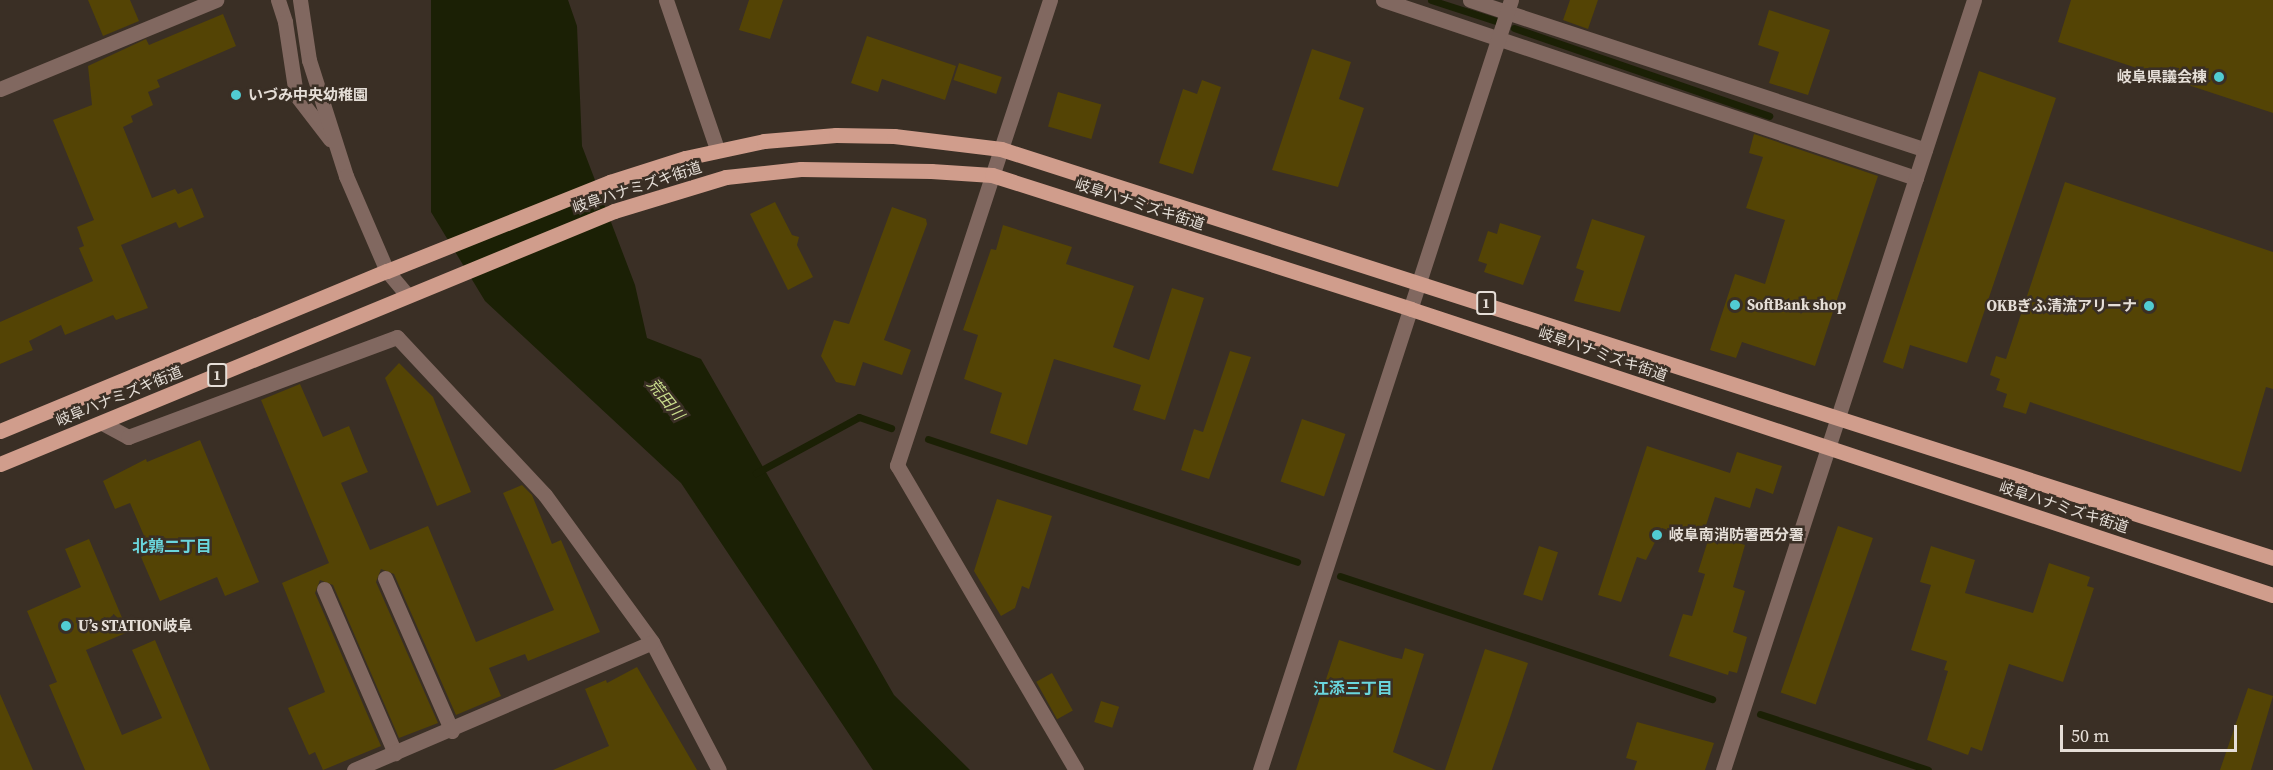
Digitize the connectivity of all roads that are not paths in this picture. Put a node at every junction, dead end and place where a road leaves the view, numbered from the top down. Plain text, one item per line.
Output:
1 (216, 0) edge
2 (278, 0) edge
3 (300, 0) edge
4 (666, 0) edge
5 (1050, 0) edge
6 (1383, 0) edge
7 (1470, 0) edge
8 (1974, 0) edge
9 (1508, 6) edge
10 (1498, 39) junction
11 (0, 89) edge
12 (337, 149) junction
13 (717, 149) junction
14 (1001, 149) junction
15 (1925, 150) junction
16 (992, 175) junction
17 (1916, 178) junction
18 (387, 271) junction
19 (1420, 281) junction
20 (406, 296) junction
21 (1411, 309) junction
22 (1838, 416) junction
23 (102, 423) junction
24 (0, 431) edge
25 (1827, 448) junction
26 (0, 464) edge
27 (2273, 558) edge
28 (385, 578) dead end
29 (324, 589) dead end
30 (2273, 595) edge
31 (652, 642) junction
32 (452, 731) junction
33 (394, 753) junction
34 (354, 770) edge
35 (719, 770) edge
36 (1076, 770) edge
37 (1260, 770) edge
38 (1723, 770) edge

1 - 11 street
2 - 12 street
3 - 12 street
4 - 13 street
5 - 14 street
6 - 10 street
7 - 9 street
8 - 15 street
9 - 10 street
9 - 15 street
10 - 17 street
10 - 19 street
12 - 18 street
13 - 14 main road, 岐阜ハナミズキ街道 / 1
13 - 18 main road, 岐阜ハナミズキ街道 / 1
14 - 16 street
14 - 19 main road, 岐阜ハナミズキ街道 / 1
15 - 17 street
16 - 20 main road, 岐阜ハナミズキ街道 / 1
16 - 21 main road, 岐阜ハナミズキ街道 / 1
16 - 36 street
17 - 22 street
18 - 20 street
18 - 24 main road, 岐阜ハナミズキ街道 / 1
19 - 21 street
19 - 22 main road, 岐阜ハナミズキ街道 / 1
20 - 23 main road, 岐阜ハナミズキ街道 / 1
21 - 25 main road, 岐阜ハナミズキ街道 / 1
21 - 37 street
22 - 25 street
22 - 27 main road, 岐阜ハナミズキ街道 / 1
23 - 26 main road, 岐阜ハナミズキ街道 / 1
23 - 31 street
25 - 30 main road, 岐阜ハナミズキ街道 / 1
25 - 38 street
28 - 32 street
29 - 33 street
31 - 32 street
31 - 35 street
32 - 33 street
33 - 34 street

